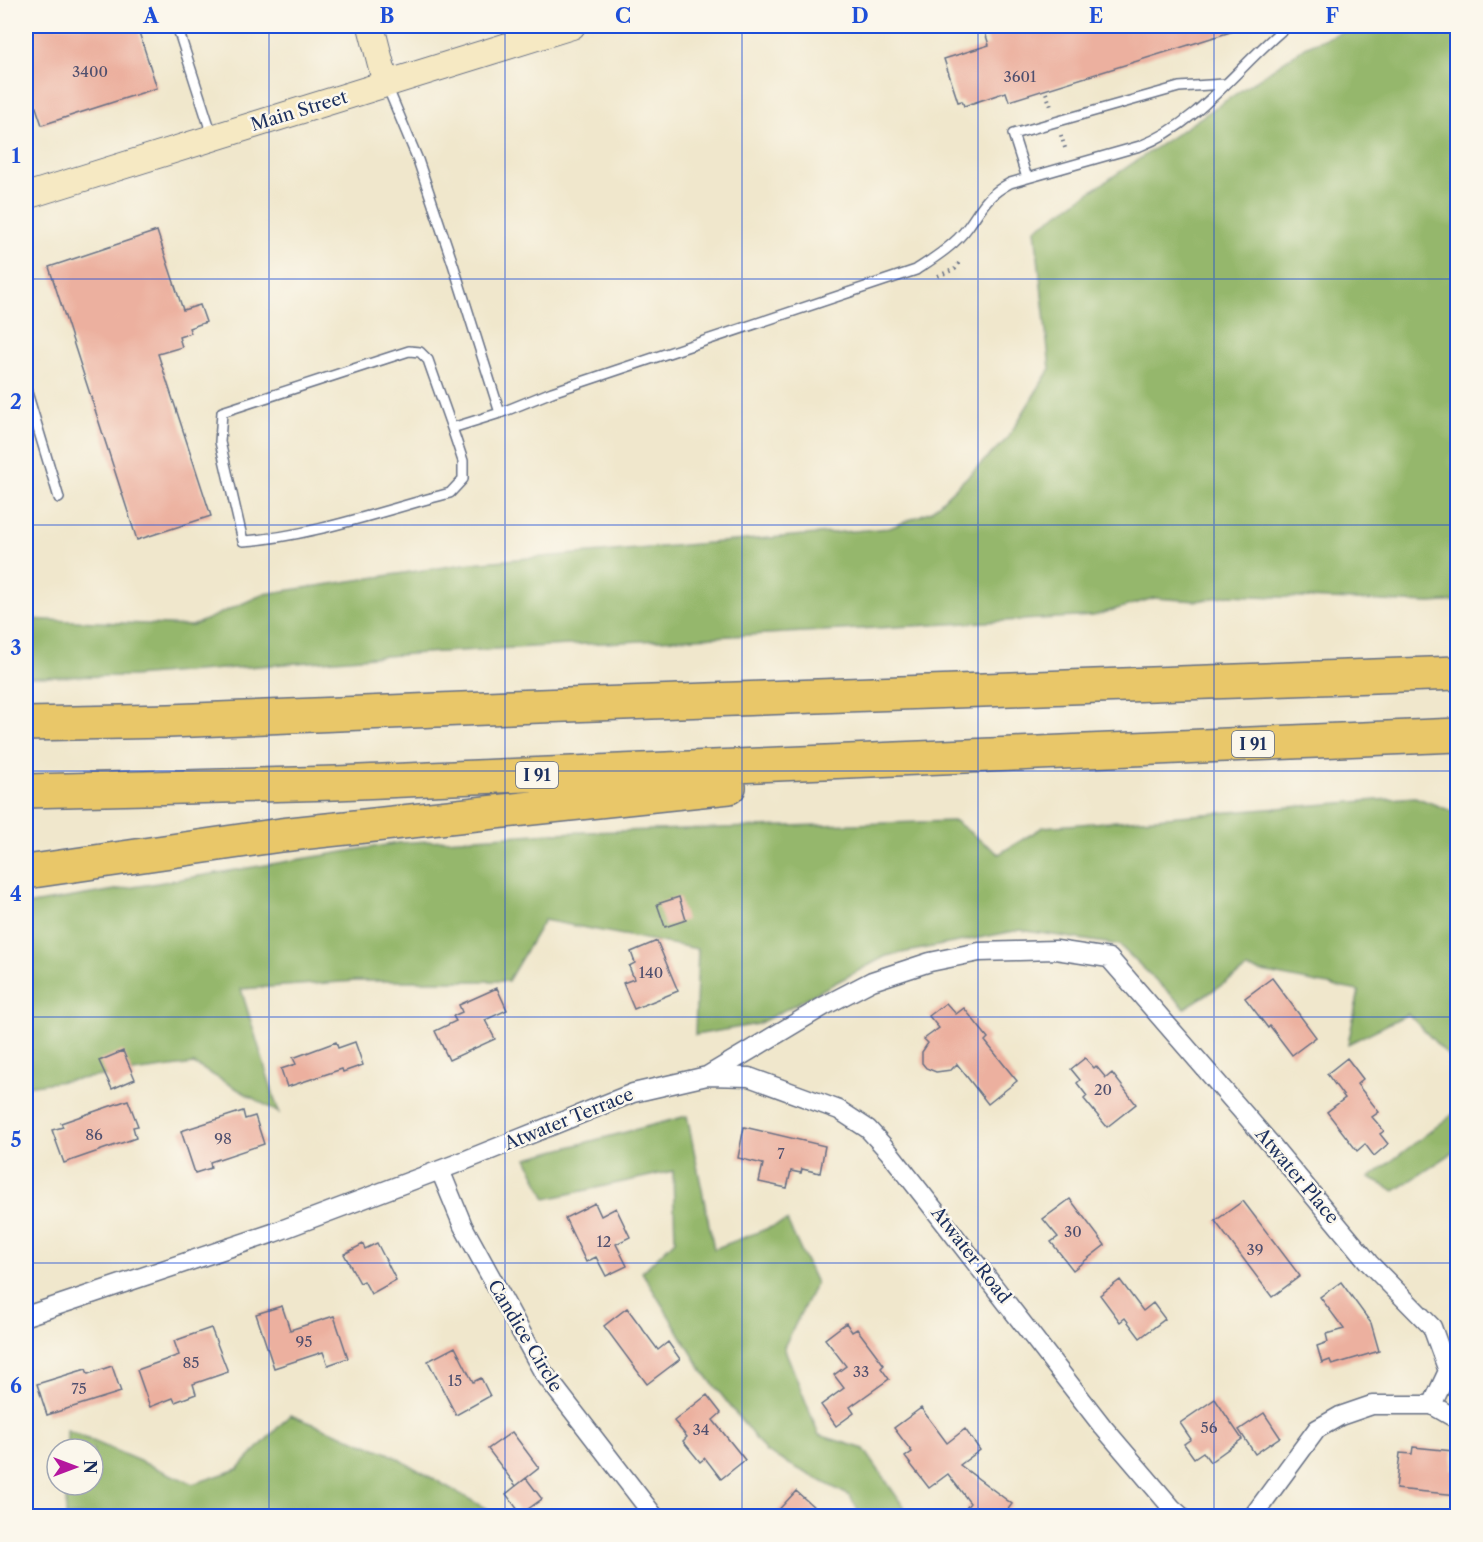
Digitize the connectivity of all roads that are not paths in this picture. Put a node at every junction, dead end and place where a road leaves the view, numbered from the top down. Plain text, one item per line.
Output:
1 (177, 26) edge
2 (371, 26) edge
3 (571, 26) edge
4 (1287, 26) edge
5 (386, 84) junction
6 (1224, 84) junction
7 (213, 137) junction
8 (1027, 178) junction
9 (26, 192) edge
10 (26, 389) edge
11 (500, 413) junction
12 (452, 428) junction
13 (59, 498) dead end
14 (1458, 652) edge
15 (1458, 673) edge
16 (1055, 687) junction
17 (26, 724) edge
18 (1458, 735) edge
19 (1048, 753) junction
20 (26, 791) edge
21 (26, 872) edge
22 (1109, 958) joint
23 (707, 1076) junction
24 (440, 1170) junction
25 (26, 1316) edge
26 (1432, 1405) junction
27 (1458, 1420) edge
28 (654, 1516) edge
29 (1181, 1516) edge
30 (1253, 1516) edge

1 - 7 lane
2 - 5 main road
3 - 5 main road, Main Street
4 - 6 lane
5 - 7 main road, Main Street
5 - 11 lane
6 - 8 lane
6 - 8 lane
7 - 9 main road, Main Street
8 - 11 lane
10 - 13 lane
11 - 12 lane
12 - 12 lane
14 - 16 highway
15 - 16 highway
16 - 17 highway
18 - 19 highway, I 91
19 - 20 highway, I 91
19 - 21 highway
22 - 23 street, Atwater Terrace
22 - 26 street, Atwater Place
23 - 24 street, Atwater Terrace
23 - 29 street, Atwater Road
24 - 25 street, Atwater Terrace
24 - 28 street, Candice Circle
26 - 27 street
26 - 30 street

